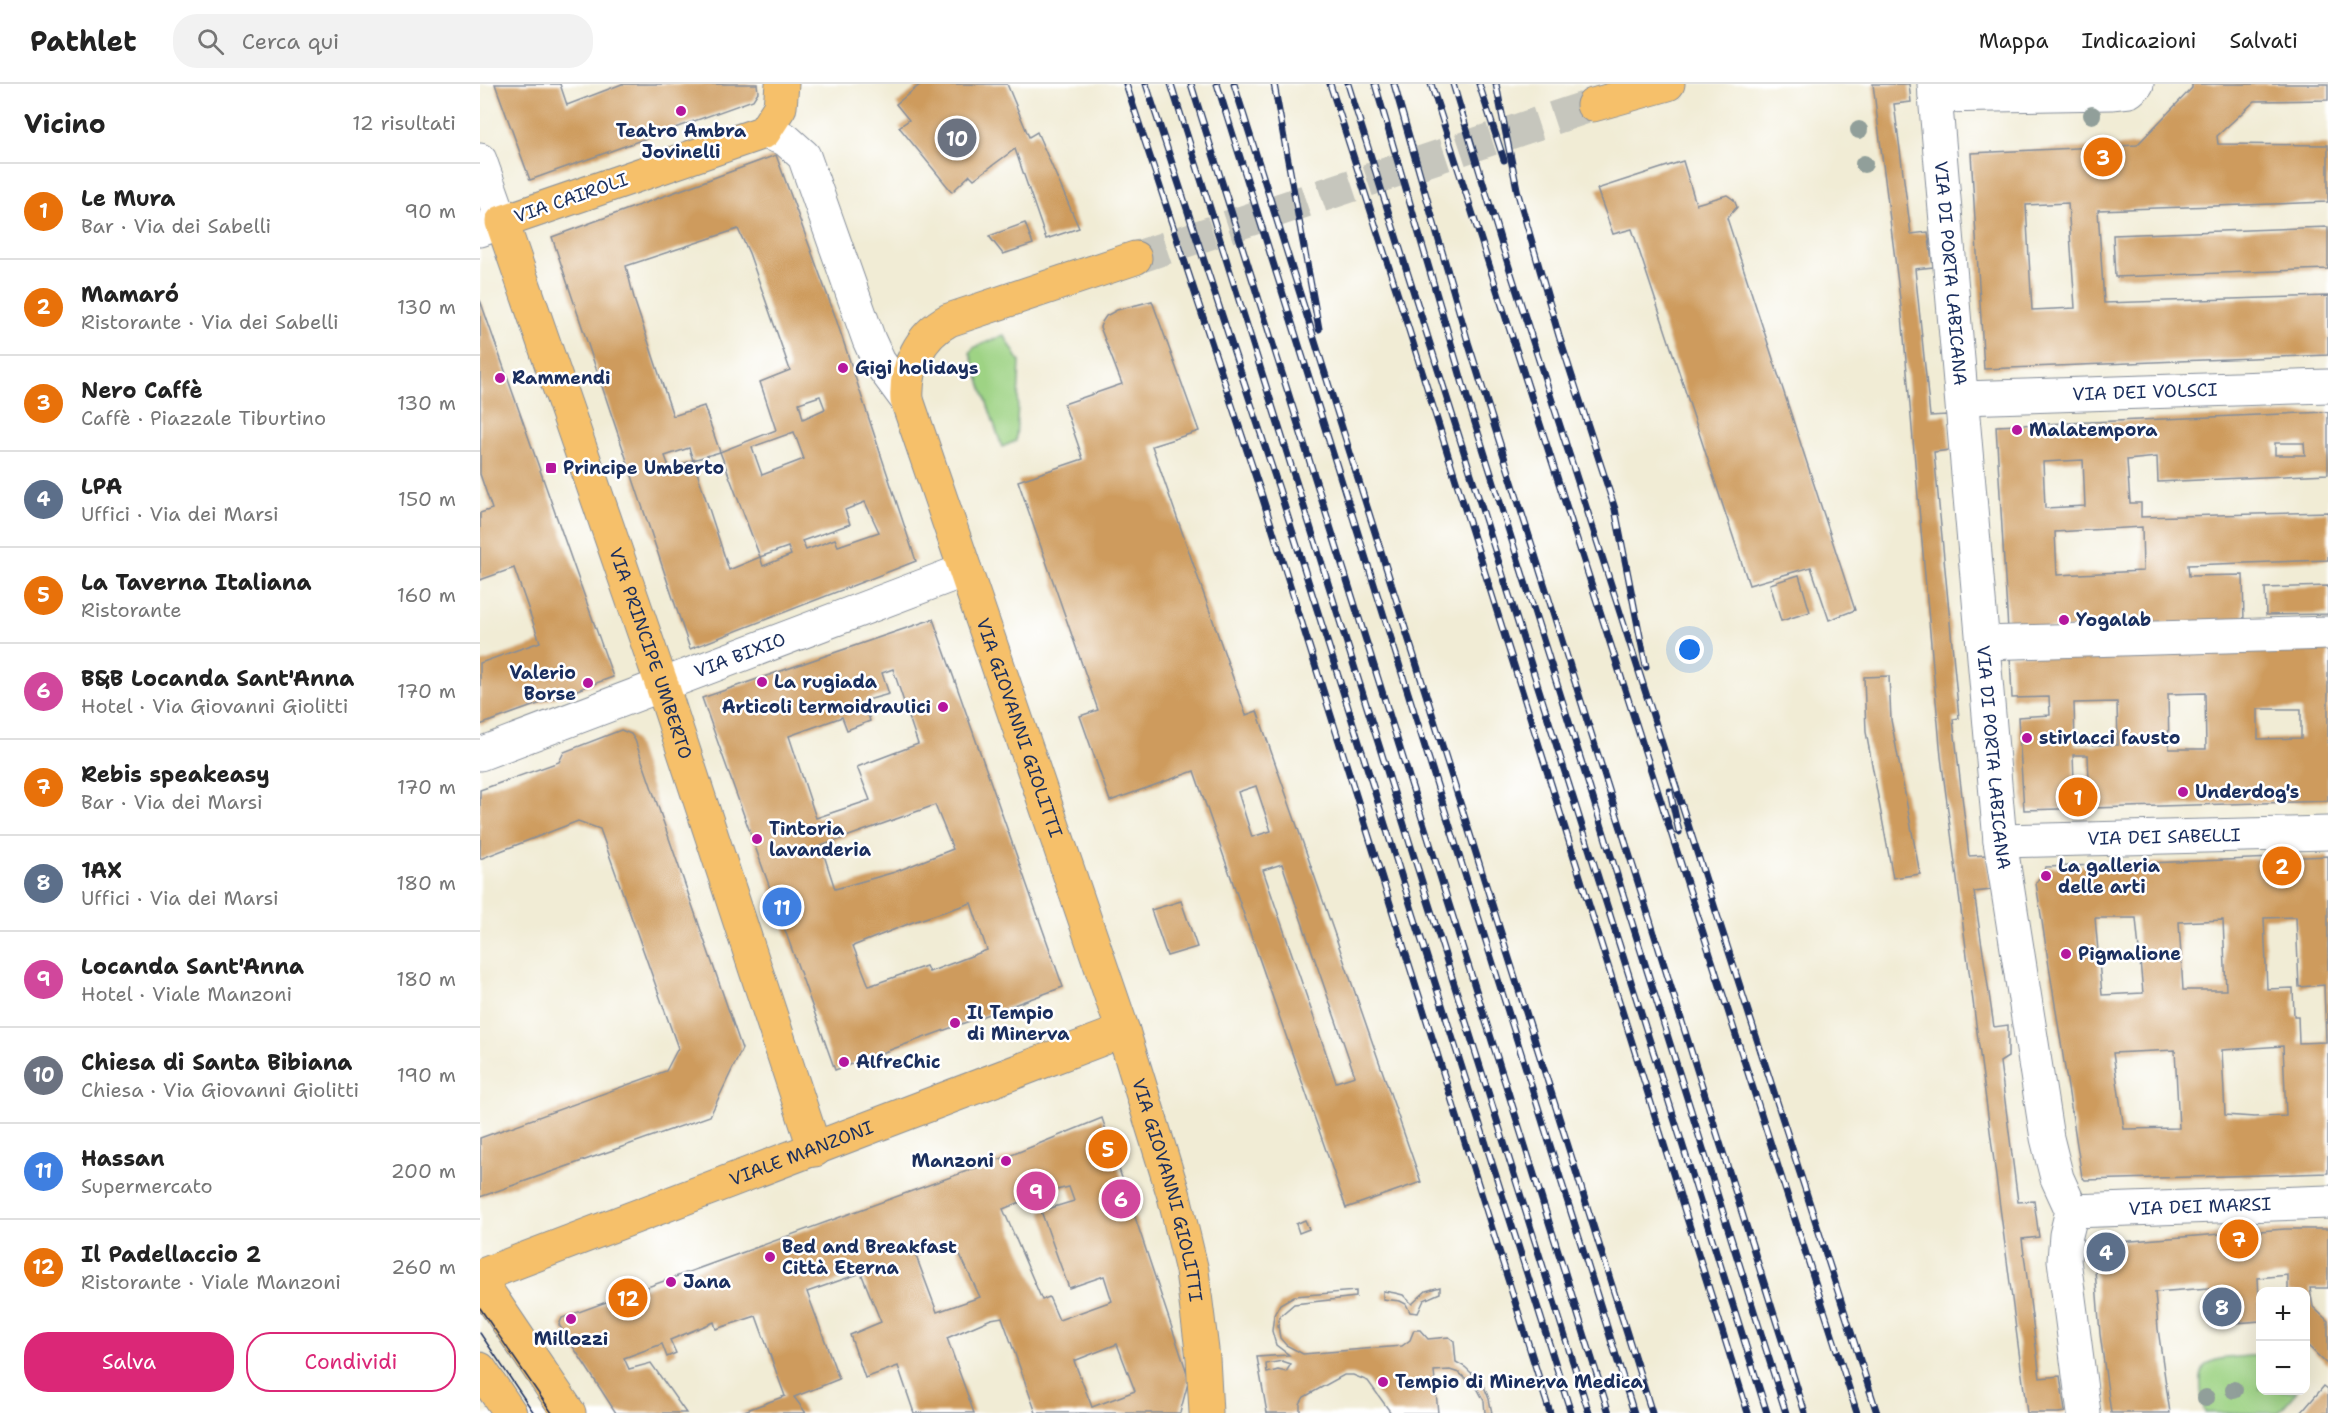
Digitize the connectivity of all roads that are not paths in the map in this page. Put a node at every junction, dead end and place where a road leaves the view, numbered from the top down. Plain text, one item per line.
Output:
1 (782, 84) edge
2 (1668, 84) edge
3 (2137, 84) edge
4 (1934, 90) edge
5 (1593, 105) tunnel mouth
6 (764, 132) junction
7 (480, 160) edge
8 (491, 226) edge
9 (1135, 258) tunnel mouth
10 (2328, 386) edge
11 (1962, 398) junction
12 (906, 400) junction
13 (965, 570) junction
14 (2328, 633) edge
15 (1983, 644) junction
16 (662, 685) junction
17 (480, 754) edge
18 (2328, 832) edge
19 (2000, 841) junction
20 (1123, 1031) junction
21 (815, 1150) junction
22 (2328, 1202) edge
23 (2072, 1211) junction
24 (480, 1276) edge
25 (480, 1281) edge
26 (480, 1370) edge
27 (510, 1413) edge
28 (569, 1413) edge
29 (1206, 1413) edge
30 (2084, 1413) edge

1 - 6 main road
2 - 5 main road
3 - 4 street
4 - 11 street, VIA DI PORTA LABICANA
6 - 8 main road, VIA CAIROLI
6 - 12 street, VIA GIOVANNI GIOLITTI
7 - 8 street, VIA PRINCIPE UMBERTO
8 - 16 main road, VIA PRINCIPE UMBERTO
9 - 12 main road
10 - 11 street, VIA DEI VOLSCI
11 - 15 street, VIA DI PORTA LABICANA
12 - 13 main road, VIA GIOVANNI GIOLITTI
13 - 16 street, VIA BIXIO
13 - 20 main road, VIA GIOVANNI GIOLITTI
14 - 15 street
15 - 19 street, VIA DI PORTA LABICANA
16 - 17 street, VIA BIXIO
16 - 21 main road, VIA PRINCIPE UMBERTO
18 - 19 street, VIA DEI SABELLI
19 - 23 street, VIA DI PORTA LABICANA
20 - 21 main road, VIALE MANZONI
20 - 29 main road, VIA GIOVANNI GIOLITTI
21 - 24 main road, VIALE MANZONI
22 - 23 street, VIA DEI MARSI
23 - 30 street
25 - 28 main road
26 - 27 main road

